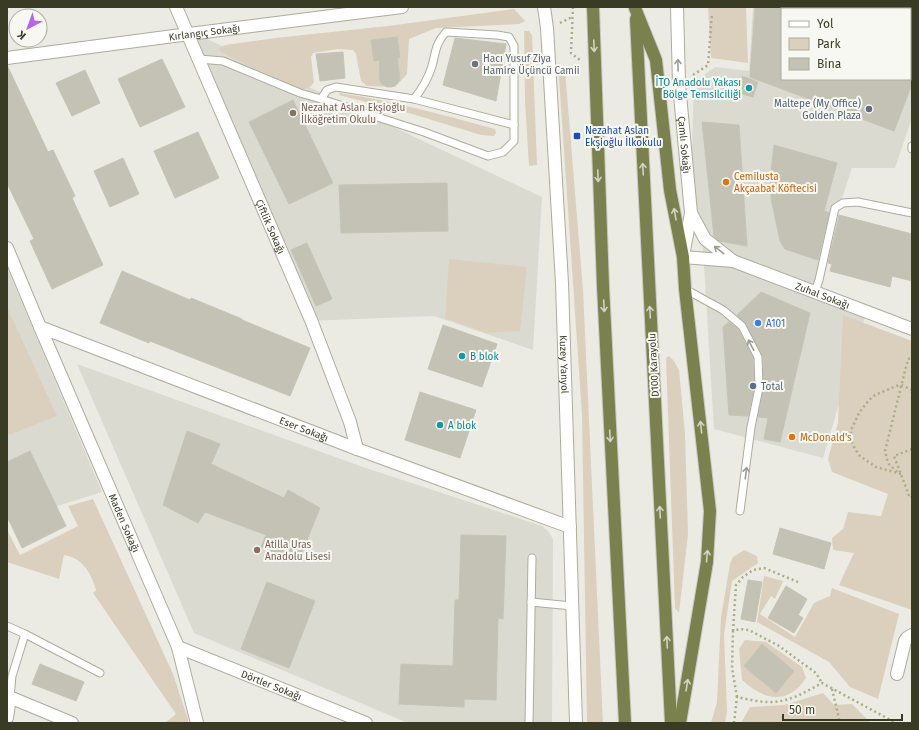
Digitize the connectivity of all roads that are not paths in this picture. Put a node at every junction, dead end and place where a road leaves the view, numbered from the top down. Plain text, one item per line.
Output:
1 (176, 7) edge
2 (402, 7) edge
3 (544, 7) edge
4 (593, 7) edge
5 (677, 7) edge
6 (635, 8) edge
7 (188, 34) junction
8 (7, 58) edge
9 (199, 59) junction
10 (321, 99) junction
11 (414, 99) junction
12 (514, 125) junction
13 (912, 213) edge
14 (691, 214) junction
15 (7, 248) edge
16 (683, 257) junction
17 (733, 261) junction
18 (685, 289) junction
19 (815, 292) junction
20 (40, 328) junction
21 (912, 329) edge
22 (357, 449) junction
23 (740, 511) dead end
24 (570, 527) junction
25 (532, 558) dead end
26 (531, 602) junction
27 (572, 606) junction
28 (7, 626) edge
29 (25, 634) junction
30 (912, 635) edge
31 (178, 647) junction
32 (100, 673) dead end
33 (896, 674) dead end
34 (9, 697) edge
35 (7, 718) edge
36 (72, 723) edge
37 (197, 723) edge
38 (366, 723) edge
39 (529, 723) edge
40 (576, 723) edge
41 (625, 723) edge
42 (671, 723) edge
43 (680, 723) edge

1 - 7 street, Çiftlik Sokağı
2 - 7 street, Kırlangıç Sokağı
3 - 24 street, Kuzey Yanyol
4 -> 41 highway
14 -> 5 street, Çamlı Sokağı
16 -> 6 highway
42 -> 6 highway, D100 Karayolu
7 - 8 street, Kırlangıç Sokağı
7 - 9 street, Çiftlik Sokağı
9 - 10 lane
9 - 22 street, Çiftlik Sokağı
10 - 11 lane
10 - 12 lane
11 - 12 lane
11 - 12 lane
13 - 19 lane
14 - 16 street, Çamlı Sokağı
17 -> 14 street, Zuhal Sokağı
15 - 20 street, Maden Sokağı
16 - 17 street, Zuhal Sokağı
16 - 18 highway
17 - 19 street, Zuhal Sokağı
23 -> 18 lane
43 -> 18 highway
19 - 21 street, Zuhal Sokağı
20 - 22 street, Eser Sokağı
20 - 31 street, Maden Sokağı
22 - 24 street, Eser Sokağı
24 - 27 street, Kuzey Yanyol
25 - 26 lane
26 - 27 lane
26 - 39 lane
27 - 40 street, Kuzey Yanyol
28 - 29 lane
29 - 32 lane
29 - 34 lane
30 - 33 street
31 - 37 street, Maden Sokağı
31 - 38 street, Dörtler Sokağı
34 - 35 street
34 - 36 street

